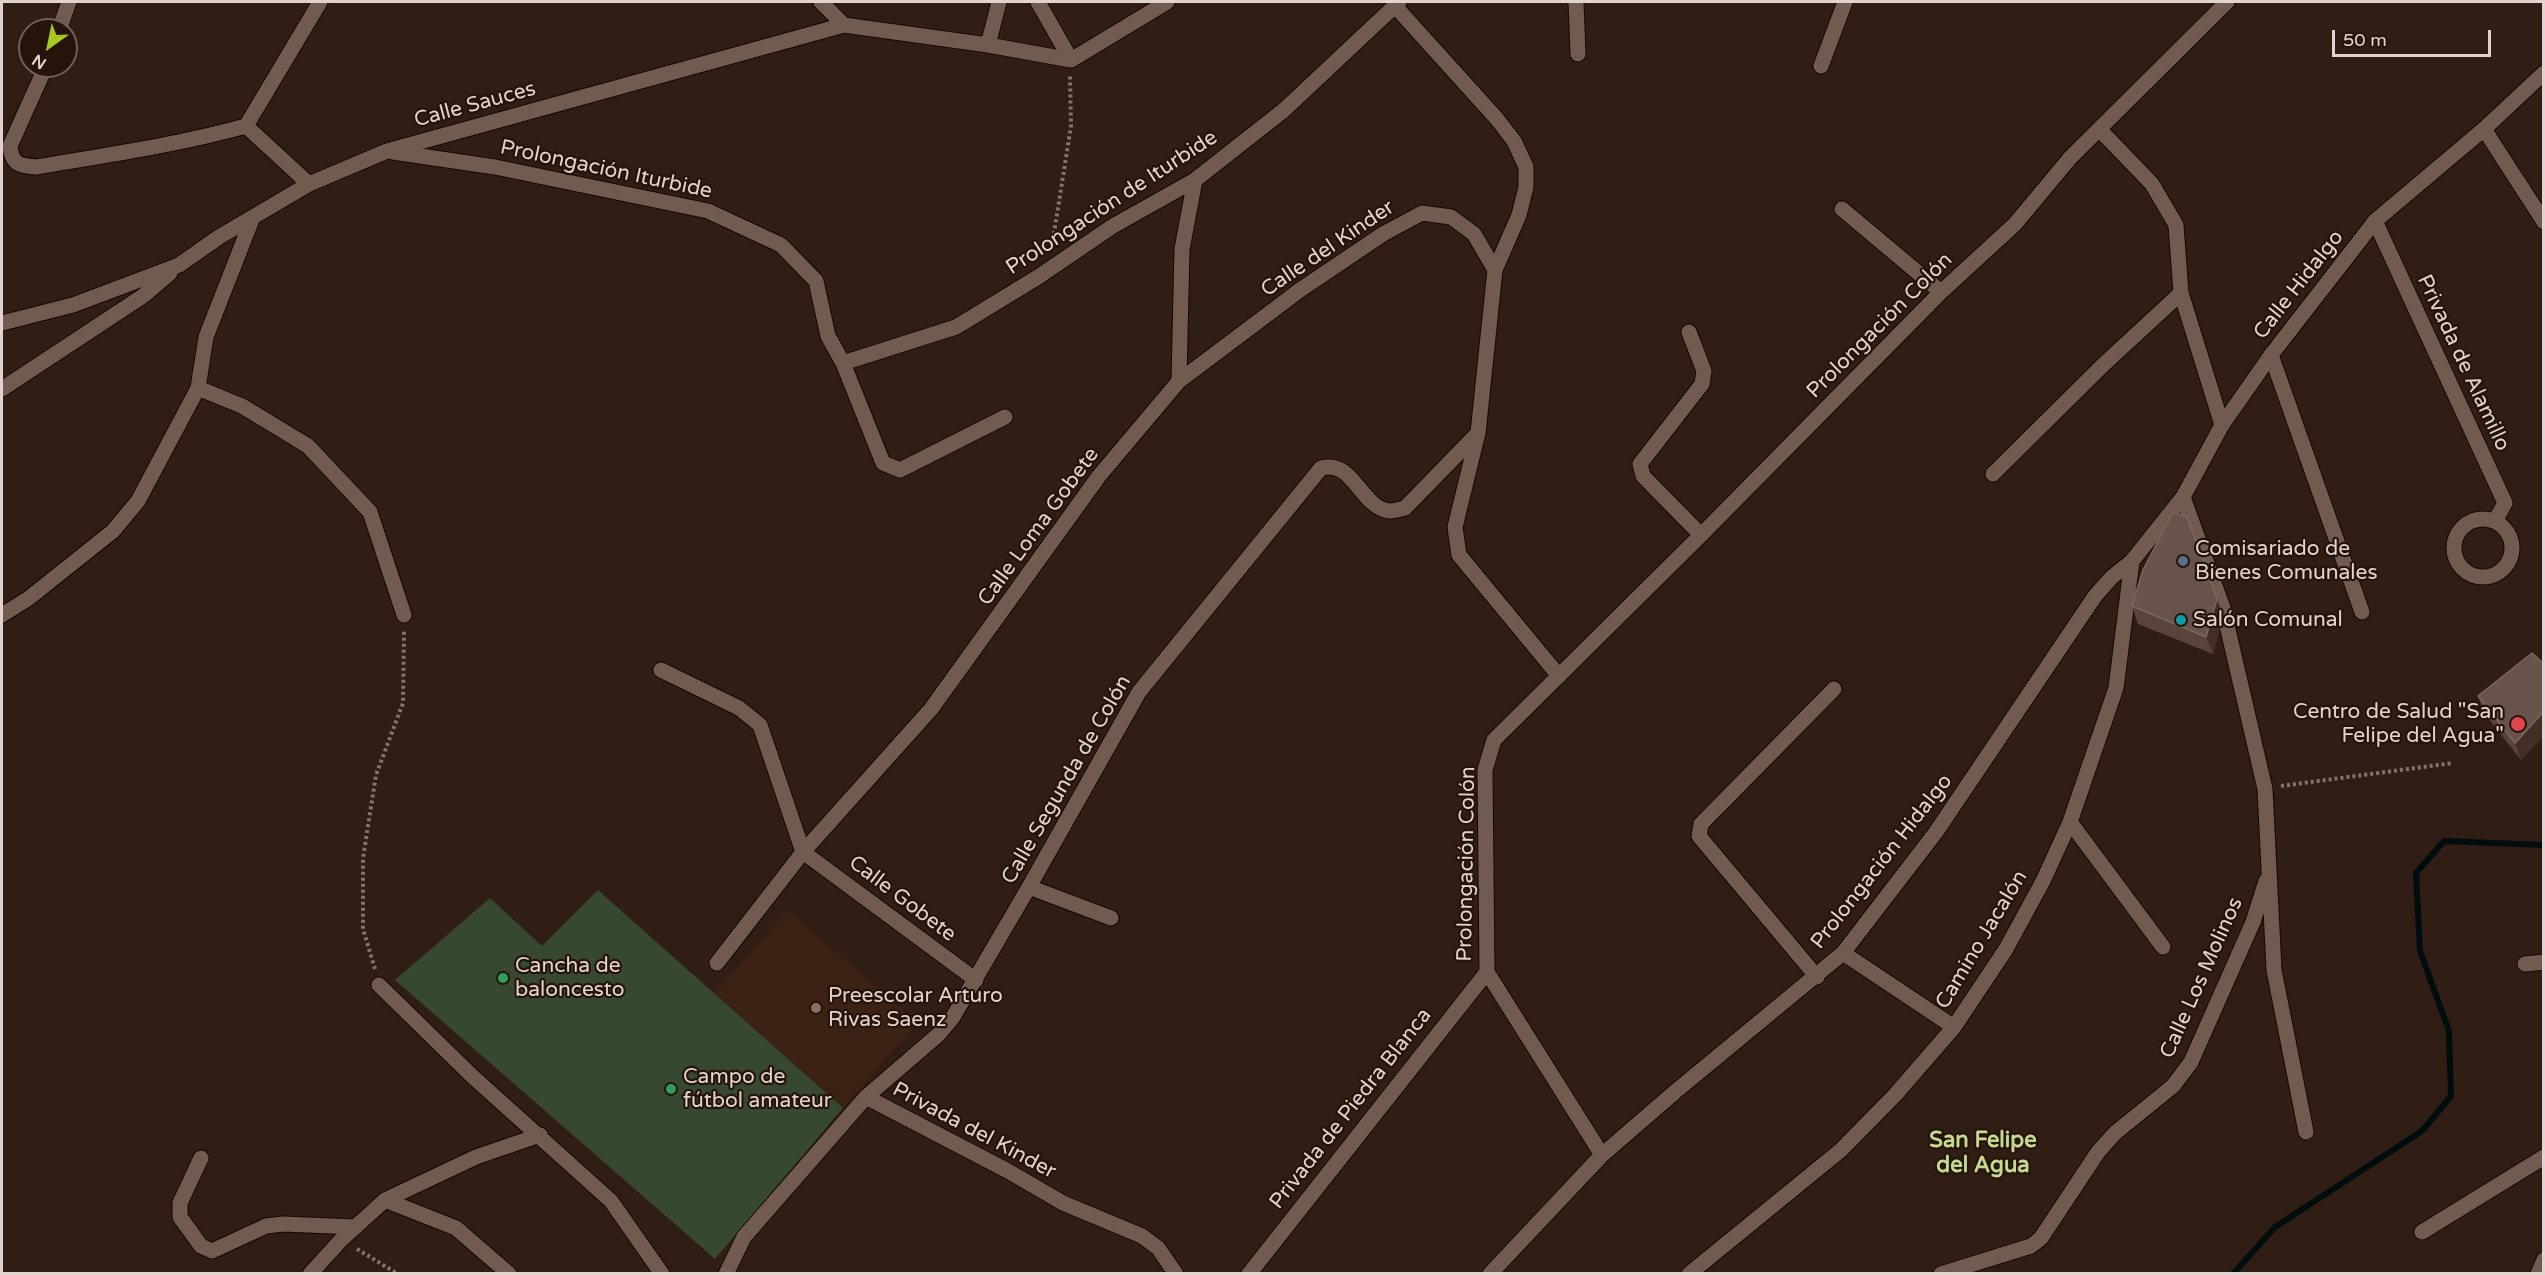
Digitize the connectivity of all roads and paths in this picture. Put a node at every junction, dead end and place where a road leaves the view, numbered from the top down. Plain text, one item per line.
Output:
1 (69, 2) edge
2 (320, 2) edge
3 (821, 2) edge
4 (999, 2) edge
5 (1038, 2) edge
6 (1167, 2) edge
7 (1576, 2) edge
8 (1845, 2) edge
9 (2227, 2) edge
10 (1397, 4) edge
11 (63, 18) edge
12 (844, 25) junction
13 (988, 45) junction
14 (1578, 54) dead end
15 (1071, 60) junction
16 (1821, 66) dead end
17 (2544, 73) edge
18 (41, 78) edge
19 (246, 126) junction
20 (2484, 129) junction
21 (2100, 130) junction
22 (387, 151) junction
23 (1195, 180) junction
24 (309, 184) junction
25 (1842, 209) dead end
26 (253, 217) junction
27 (2375, 221) junction
28 (2544, 222) edge
29 (179, 265) junction
30 (1495, 270) junction
31 (1038, 278) junction
32 (1941, 292) junction
33 (2181, 293) junction
34 (2, 323) edge
35 (1689, 332) dead end
36 (2271, 355) junction
37 (843, 363) junction
38 (1179, 381) junction
39 (198, 387) junction
40 (2, 389) edge
41 (1005, 417) dead end
42 (2222, 425) junction
43 (1478, 433) junction
44 (1993, 474) dead end
45 (2183, 497) junction
46 (2495, 521) dead end
47 (1701, 536) junction
48 (2132, 561) junction
49 (2362, 612) dead end
50 (2, 615) edge
51 (404, 615) joint
52 (661, 670) dead end
53 (1559, 676) junction
54 (1834, 689) dead end
55 (2453, 762) dead end
56 (2265, 789) junction
57 (2070, 822) junction
58 (802, 852) junction
59 (2268, 873) junction
60 (1029, 887) junction
61 (1111, 918) dead end
62 (2163, 947) dead end
63 (1843, 953) junction
64 (2544, 962) edge
65 (717, 963) dead end
66 (2525, 964) dead end
67 (1487, 972) junction
68 (1817, 977) junction
69 (976, 980) junction
70 (379, 985) joint
71 (1954, 1027) junction
72 (866, 1097) junction
73 (2306, 1132) dead end
74 (540, 1136) junction
75 (1602, 1155) junction
76 (2544, 1157) edge
77 (201, 1158) dead end
78 (385, 1200) junction
79 (356, 1227) junction
80 (2422, 1232) dead end
81 (341, 1240) junction
82 (2544, 1260) edge
83 (310, 1274) edge
84 (398, 1274) edge
85 (509, 1274) edge
86 (662, 1274) edge
87 (726, 1274) edge
88 (1176, 1274) edge
89 (1248, 1274) edge
90 (1490, 1274) edge
91 (1689, 1274) edge
92 (1941, 1274) edge
93 (2538, 1274) edge

1 - 11 street
2 - 19 street
3 - 12 street
4 - 13 street
5 - 15 street
6 - 15 street
7 - 14 street
8 - 16 street
9 - 21 street, Prolongación Colón
10 - 23 street, Prolongación de Iturbide
10 - 30 street
12 - 13 street, Calle Sauces
12 - 22 street, Calle Sauces
13 - 15 street, Calle Sauces
15 - 31 path
17 - 20 street, Calle Hidalgo
18 - 19 street
19 - 24 street
20 - 27 street, Calle Hidalgo
20 - 28 street
21 - 32 street, Prolongación Colón
21 - 33 street
22 - 24 street, Calle Sauces
22 - 37 street, Prolongación Iturbide
23 - 31 street, Prolongación de Iturbide
23 - 38 street
24 - 26 street, Calle Sauces
25 - 32 street
26 - 29 street, Calle Sauces
26 - 39 street
27 - 36 street, Calle Hidalgo
27 - 46 street, Privada de Alamillo
29 - 34 street, Calle Sauces
29 - 40 street
30 - 38 street, Calle del Kinder
30 - 43 street
31 - 37 street, Prolongación de Iturbide
32 - 47 street, Prolongación Colón
33 - 42 street
33 - 44 street
35 - 47 street
36 - 42 street, Calle Hidalgo
36 - 49 street
37 - 41 street, Prolongación Iturbide
38 - 58 street, Calle Loma Gobete
39 - 50 street
39 - 51 street
42 - 45 street, Calle Hidalgo
43 - 53 street
43 - 60 street, Calle Segunda de Colón
45 - 48 street, Calle Hidalgo
45 - 56 street
47 - 53 street, Prolongación Colón
48 - 57 street, Camino Jacalón
48 - 63 street, Prolongación Hidalgo
51 - 70 path
52 - 58 street
53 - 67 street, Prolongación Colón
54 - 68 street
55 - 56 path
56 - 59 street
57 - 62 street
57 - 71 street, Camino Jacalón
58 - 65 street
58 - 69 street, Calle Gobete
59 - 73 street, Calle Los Molinos
59 - 92 street, Calle Los Molinos
60 - 61 street
60 - 69 street, Calle Segunda de Colón
63 - 68 street, Prolongación Hidalgo
63 - 71 street
64 - 66 street
67 - 75 street, Prolongación Colón
67 - 89 street, Privada de Piedra Blanca
68 - 75 street, Prolongación Hidalgo
69 - 72 street, Calle Segunda de Colón
70 - 74 street
71 - 91 street, Camino Jacalón
72 - 87 street, Calle Segunda de Colón
72 - 88 street, Privada del Kinder
74 - 78 street
74 - 86 street
75 - 90 street, Prolongación Hidalgo
76 - 80 street
77 - 79 street
78 - 79 street
78 - 85 street
79 - 81 street
81 - 83 street
81 - 84 path
82 - 93 street

